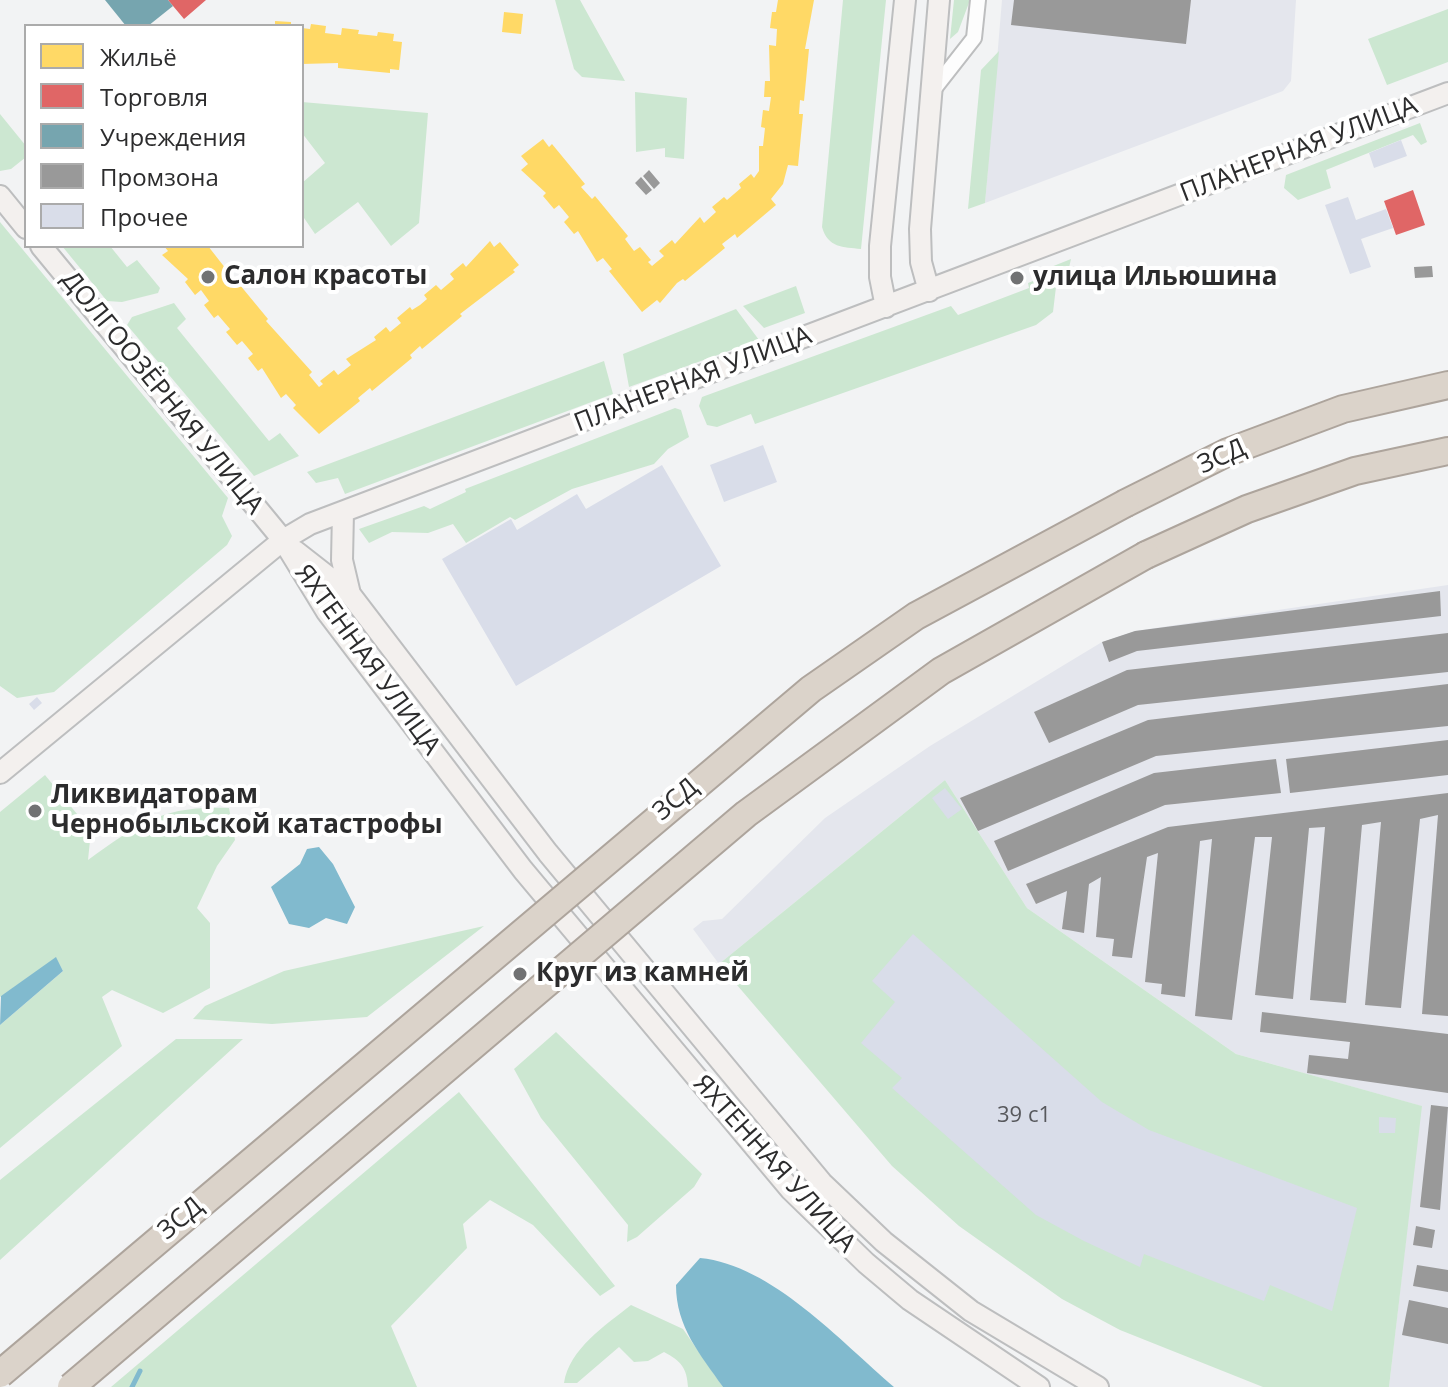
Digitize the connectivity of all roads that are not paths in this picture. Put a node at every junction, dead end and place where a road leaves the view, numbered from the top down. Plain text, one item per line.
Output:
1 (905, 0) edge
2 (939, 0) edge
3 (978, 0) edge
4 (934, 89) junction
5 (1448, 93) edge
6 (0, 196) edge
7 (24, 226) edge
8 (43, 248) edge
9 (929, 291) junction
10 (886, 307) junction
11 (1448, 385) edge
12 (1448, 451) edge
13 (343, 512) junction
14 (283, 540) junction
15 (350, 594) junction
16 (2, 767) edge
17 (0, 1374) edge
18 (71, 1387) edge
19 (1039, 1387) edge
20 (1098, 1387) edge

1 - 10 main road
2 - 4 main road
3 - 4 street
4 - 9 main road
5 - 9 main road, ПЛАНЕРНАЯ УЛИЦА
6 - 7 main road
8 - 14 main road, ДОЛГООЗЁРНАЯ УЛИЦА
9 - 10 main road, ПЛАНЕРНАЯ УЛИЦА
10 - 13 main road, ПЛАНЕРНАЯ УЛИЦА
11 - 17 highway, ЗСД, bridge
12 - 18 highway, bridge
13 - 14 main road, ПЛАНЕРНАЯ УЛИЦА
13 - 15 main road
14 - 15 main road, ЯХТЕННАЯ УЛИЦА
14 - 16 main road, ПЛАНЕРНАЯ УЛИЦА
14 - 19 main road, ЯХТЕННАЯ УЛИЦА
15 - 20 main road, ЯХТЕННАЯ УЛИЦА

